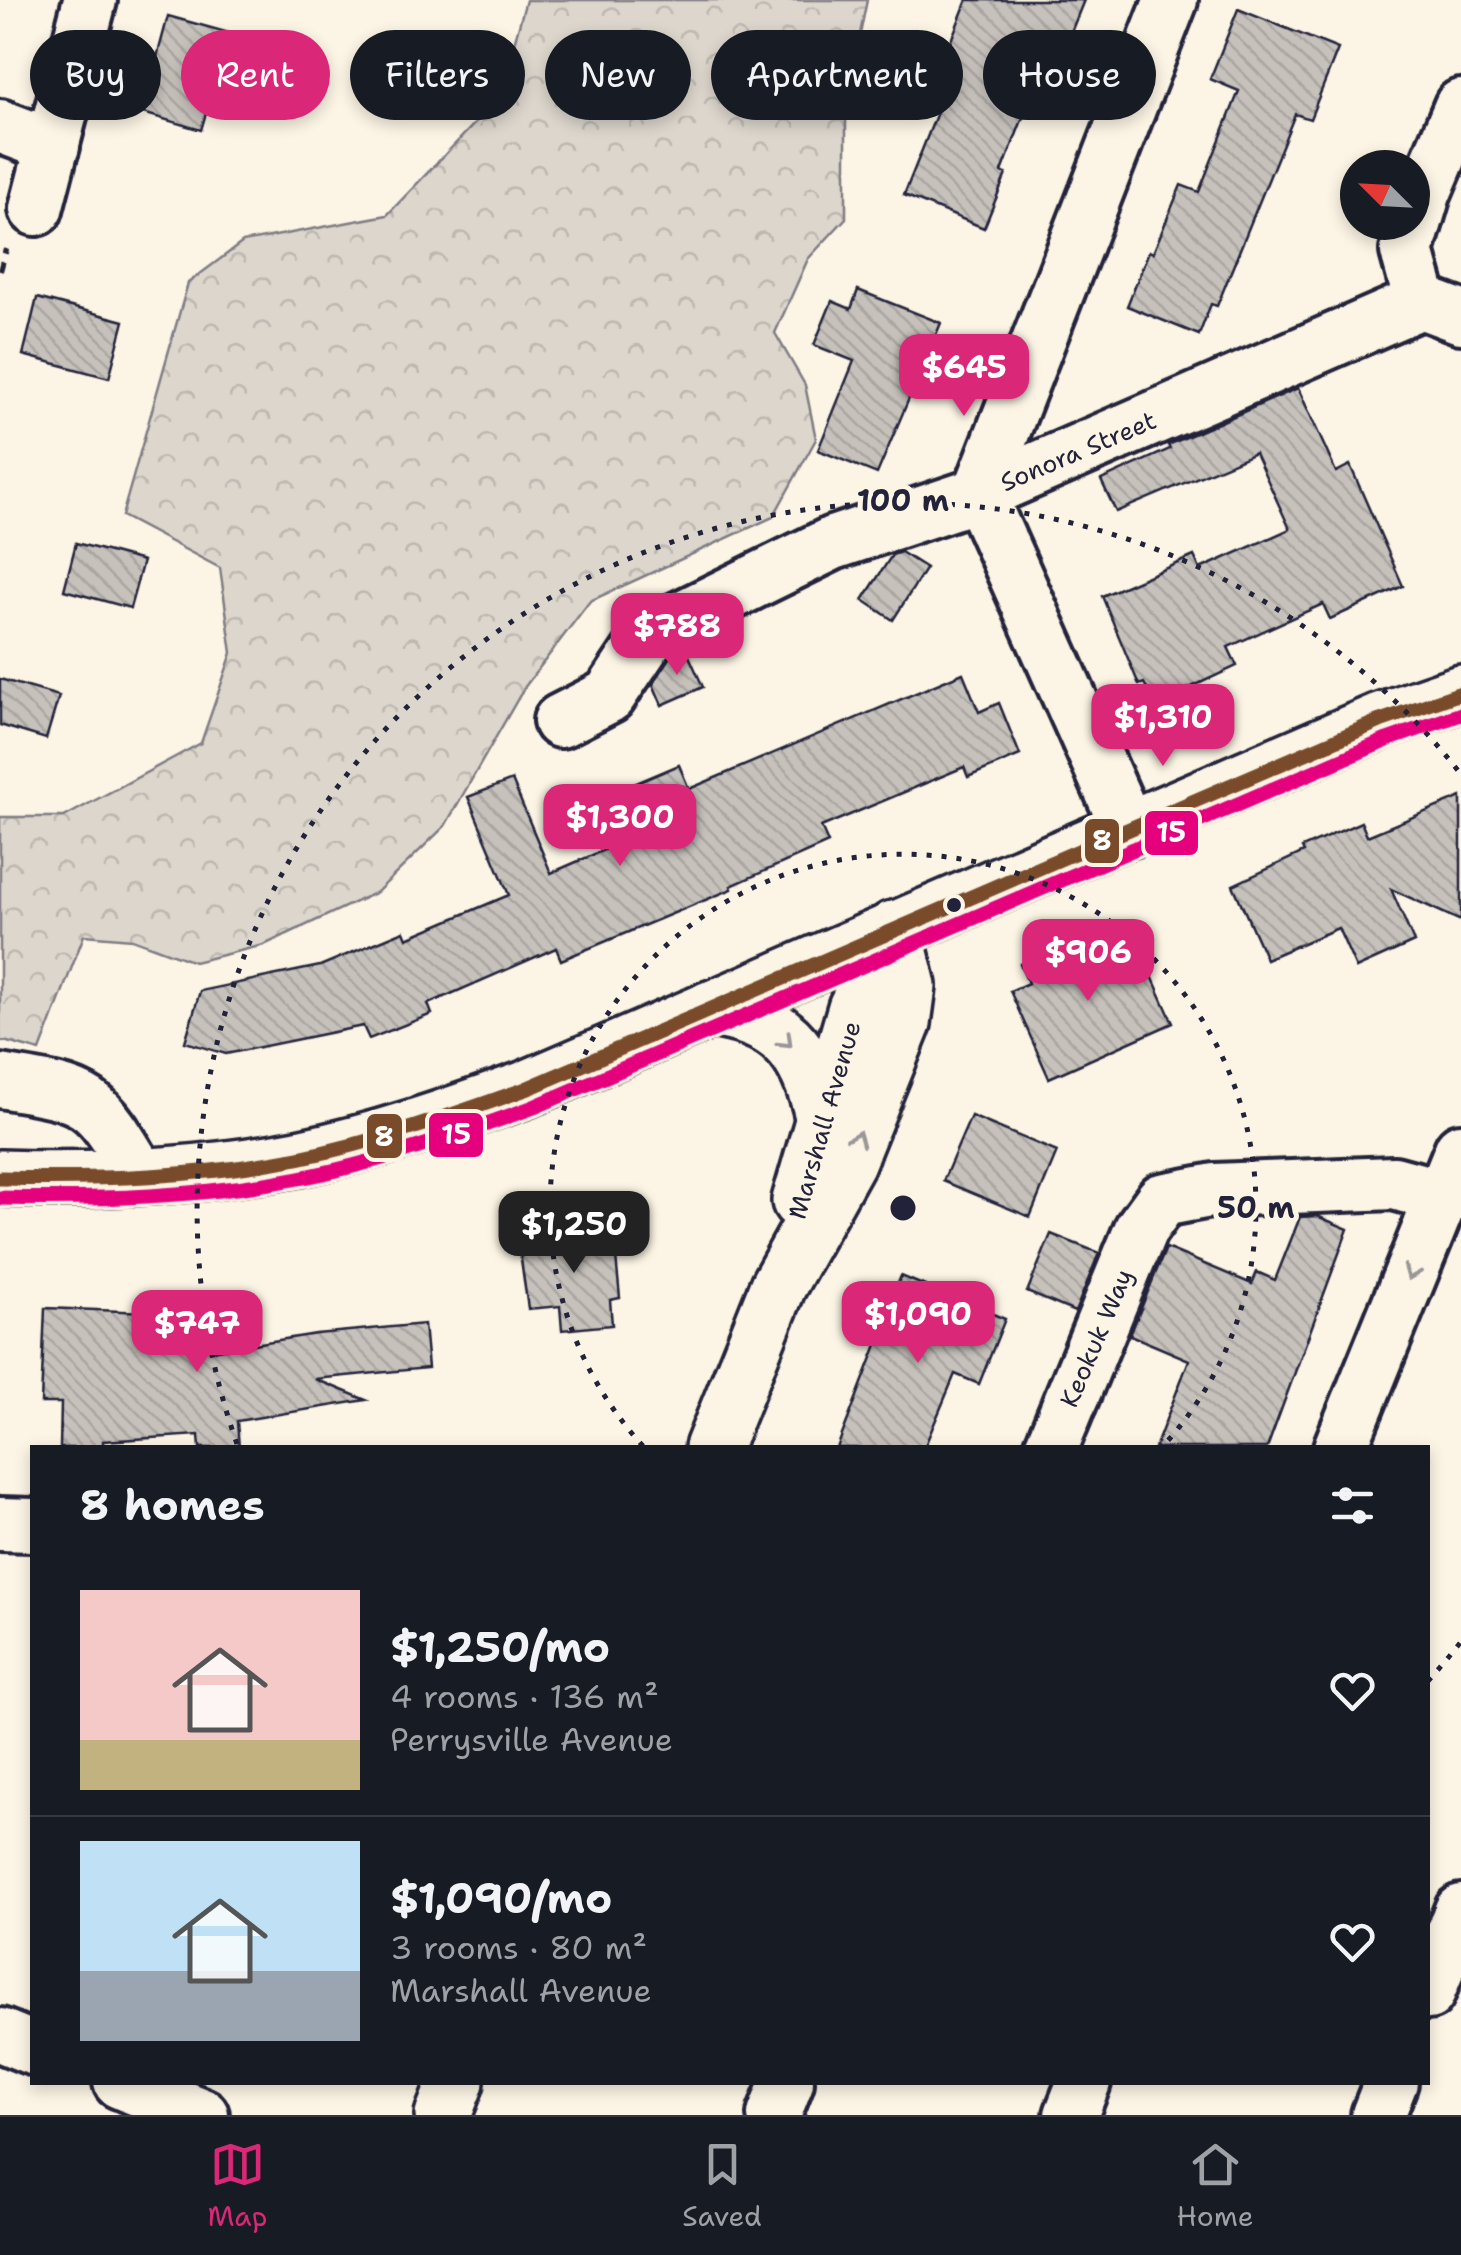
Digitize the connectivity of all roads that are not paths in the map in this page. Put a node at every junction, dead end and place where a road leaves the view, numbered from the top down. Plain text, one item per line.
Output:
1 (90, 0) edge
2 (1171, 0) edge
3 (1461, 106) edge
4 (0, 126) edge
5 (52, 146) junction
6 (36, 210) dead end
7 (1441, 310) edge
8 (979, 494) junction
9 (1461, 693) edge
10 (560, 721) dead end
11 (1128, 831) junction
12 (894, 929) junction
13 (710, 1009) junction
14 (0, 1081) edge
15 (823, 1116) junction
16 (1452, 1173) edge
17 (0, 1178) edge
18 (141, 1178) junction
19 (778, 1286) junction
20 (714, 1445) edge
21 (1052, 1445) edge
22 (1341, 1445) edge
23 (0, 1524) edge
24 (30, 1525) edge
25 (1461, 1911) edge
26 (1430, 1988) edge
27 (0, 2035) edge
28 (30, 2047) edge
29 (127, 2085) edge
30 (455, 2085) edge
31 (786, 2085) edge
32 (1083, 2085) edge
33 (1390, 2085) edge
34 (202, 2115) edge
35 (442, 2115) edge
36 (774, 2115) edge
37 (1070, 2115) edge
38 (1378, 2115) edge

1 - 5 street
2 - 8 street
3 - 7 street
4 - 5 street
5 - 6 street
7 - 8 street, Sonora Street
8 - 10 street, Sonora Street
8 - 11 street
9 - 11 main road
11 - 12 main road
12 - 13 main road
12 - 15 main road, Marshall Avenue
19 -> 12 main road, Marshall Avenue
13 -> 15 main road
13 - 18 main road
14 - 18 street
15 - 19 main road, Marshall Avenue
16 - 21 street, Keokuk Way
16 -> 22 street
17 - 18 main road
19 - 20 main road, Marshall Avenue
23 - 24 street
25 - 26 street
27 - 28 street
29 - 34 street
30 - 35 main road
31 - 36 street
32 - 37 street
33 - 38 street

